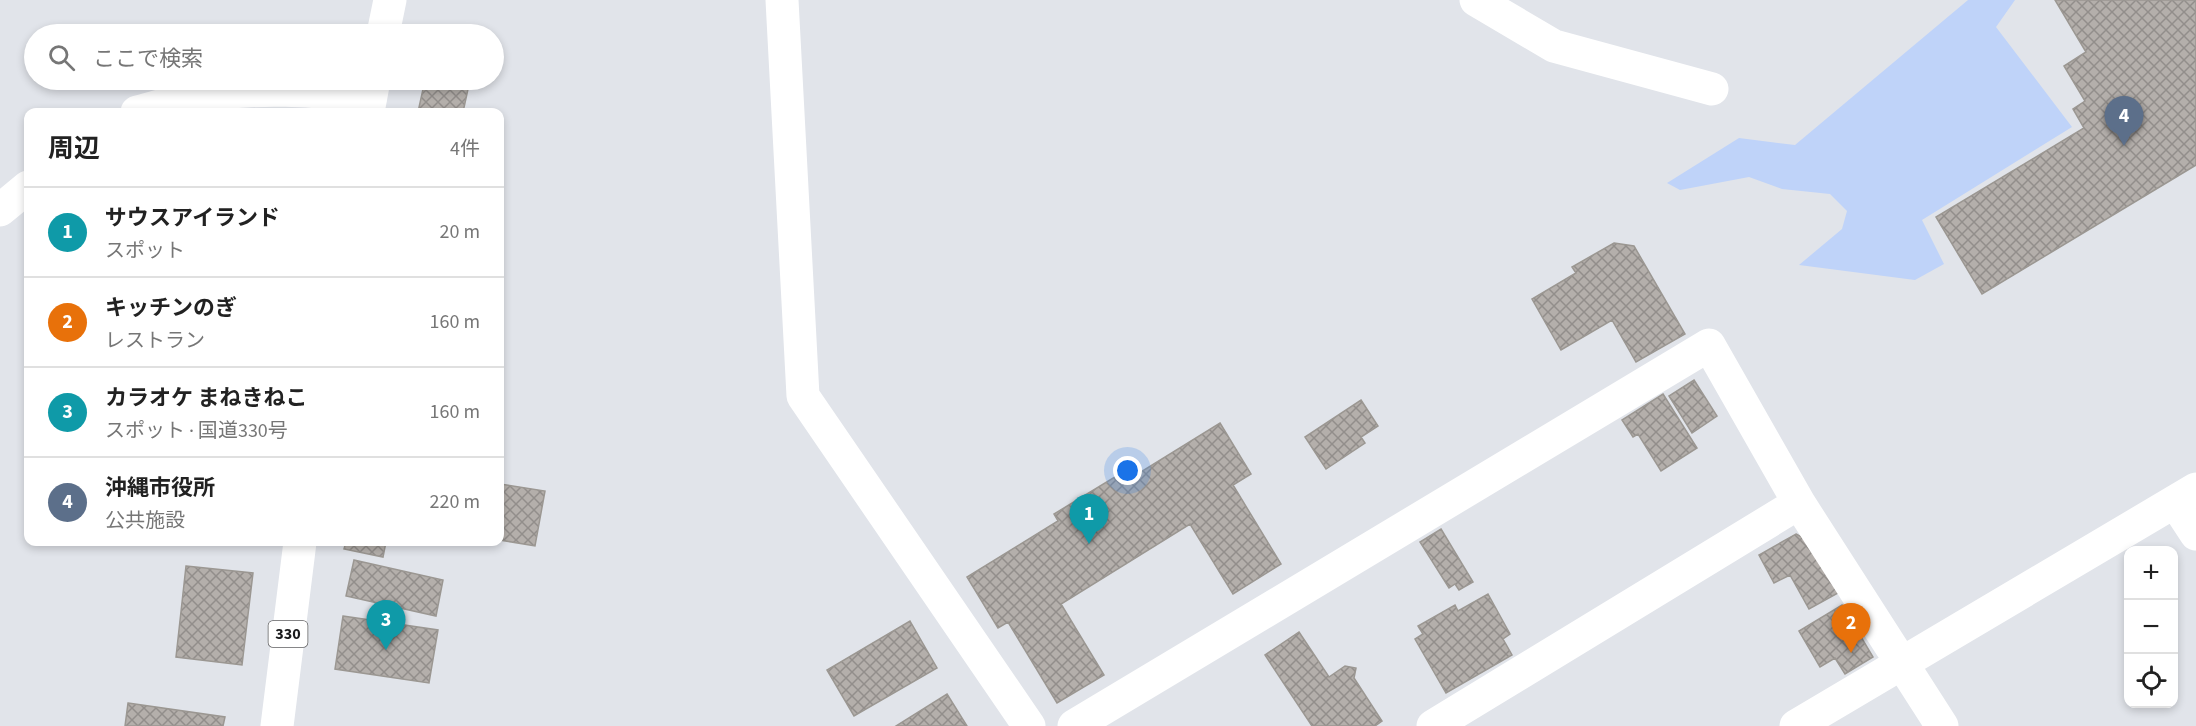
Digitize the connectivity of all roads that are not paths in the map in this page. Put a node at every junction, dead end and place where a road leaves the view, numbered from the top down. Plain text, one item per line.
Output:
1 (390, 0) edge
2 (782, 0) edge
3 (1476, 0) edge
4 (385, 24) edge
5 (1712, 89) dead end
6 (371, 97) edge
7 (153, 108) edge
8 (24, 190) edge
9 (0, 210) edge
10 (2186, 496) edge
11 (1799, 503) junction
12 (2196, 534) edge
13 (300, 546) edge
14 (1901, 664) junction
15 (277, 726) edge
16 (1029, 726) edge
17 (1074, 726) edge
18 (1433, 726) edge
19 (1796, 726) edge
20 (1941, 726) edge

1 - 4 main road
2 - 16 main road
3 - 5 main road
6 - 7 main road
8 - 9 main road
10 - 12 main road
10 - 14 main road
11 - 14 main road
11 - 17 main road
11 - 18 main road
13 - 15 main road, 330
14 - 19 main road
14 - 20 main road

